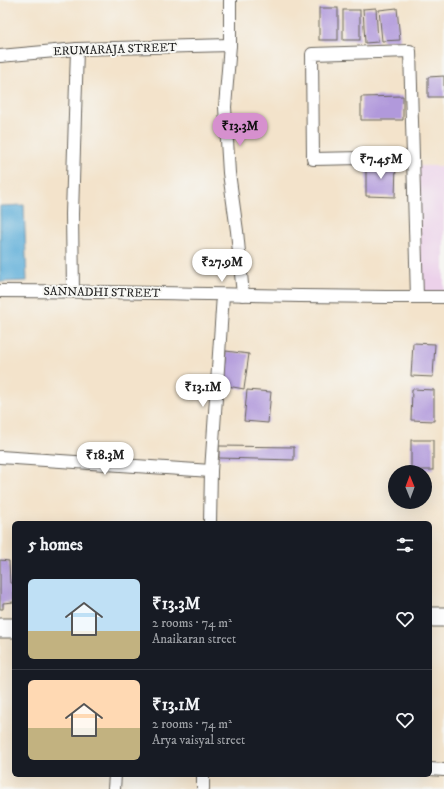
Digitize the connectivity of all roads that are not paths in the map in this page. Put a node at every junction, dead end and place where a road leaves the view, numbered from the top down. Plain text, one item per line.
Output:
1 (230, 0) edge
2 (230, 44) junction
3 (78, 49) junction
4 (0, 56) edge
5 (412, 157) junction
6 (0, 291) edge
7 (73, 291) junction
8 (223, 294) junction
9 (243, 295) junction
10 (417, 297) junction
11 (444, 297) edge
12 (0, 457) edge
13 (211, 471) junction
14 (210, 521) edge
15 (432, 617) edge
16 (444, 617) edge
17 (0, 628) edge
18 (12, 628) edge
19 (432, 770) edge
20 (444, 770) edge
21 (115, 777) edge
22 (203, 777) edge
23 (114, 789) edge
24 (203, 789) edge

1 - 2 street
2 - 3 street, ERUMARAJA STREET
2 - 9 street
3 - 4 street, ERUMARAJA STREET
3 - 7 street
5 - 5 street
5 - 10 street
6 - 7 street, SANNADHI STREET
7 - 8 street, SANNADHI STREET
8 - 9 street, SANNADHI STREET
8 - 13 street
9 - 10 street, SANNADHI STREET
10 - 11 street, SANNADHI STREET
12 - 13 street
13 - 14 street
15 - 16 main road
17 - 18 main road
19 - 20 street
21 - 23 street
22 - 24 street

